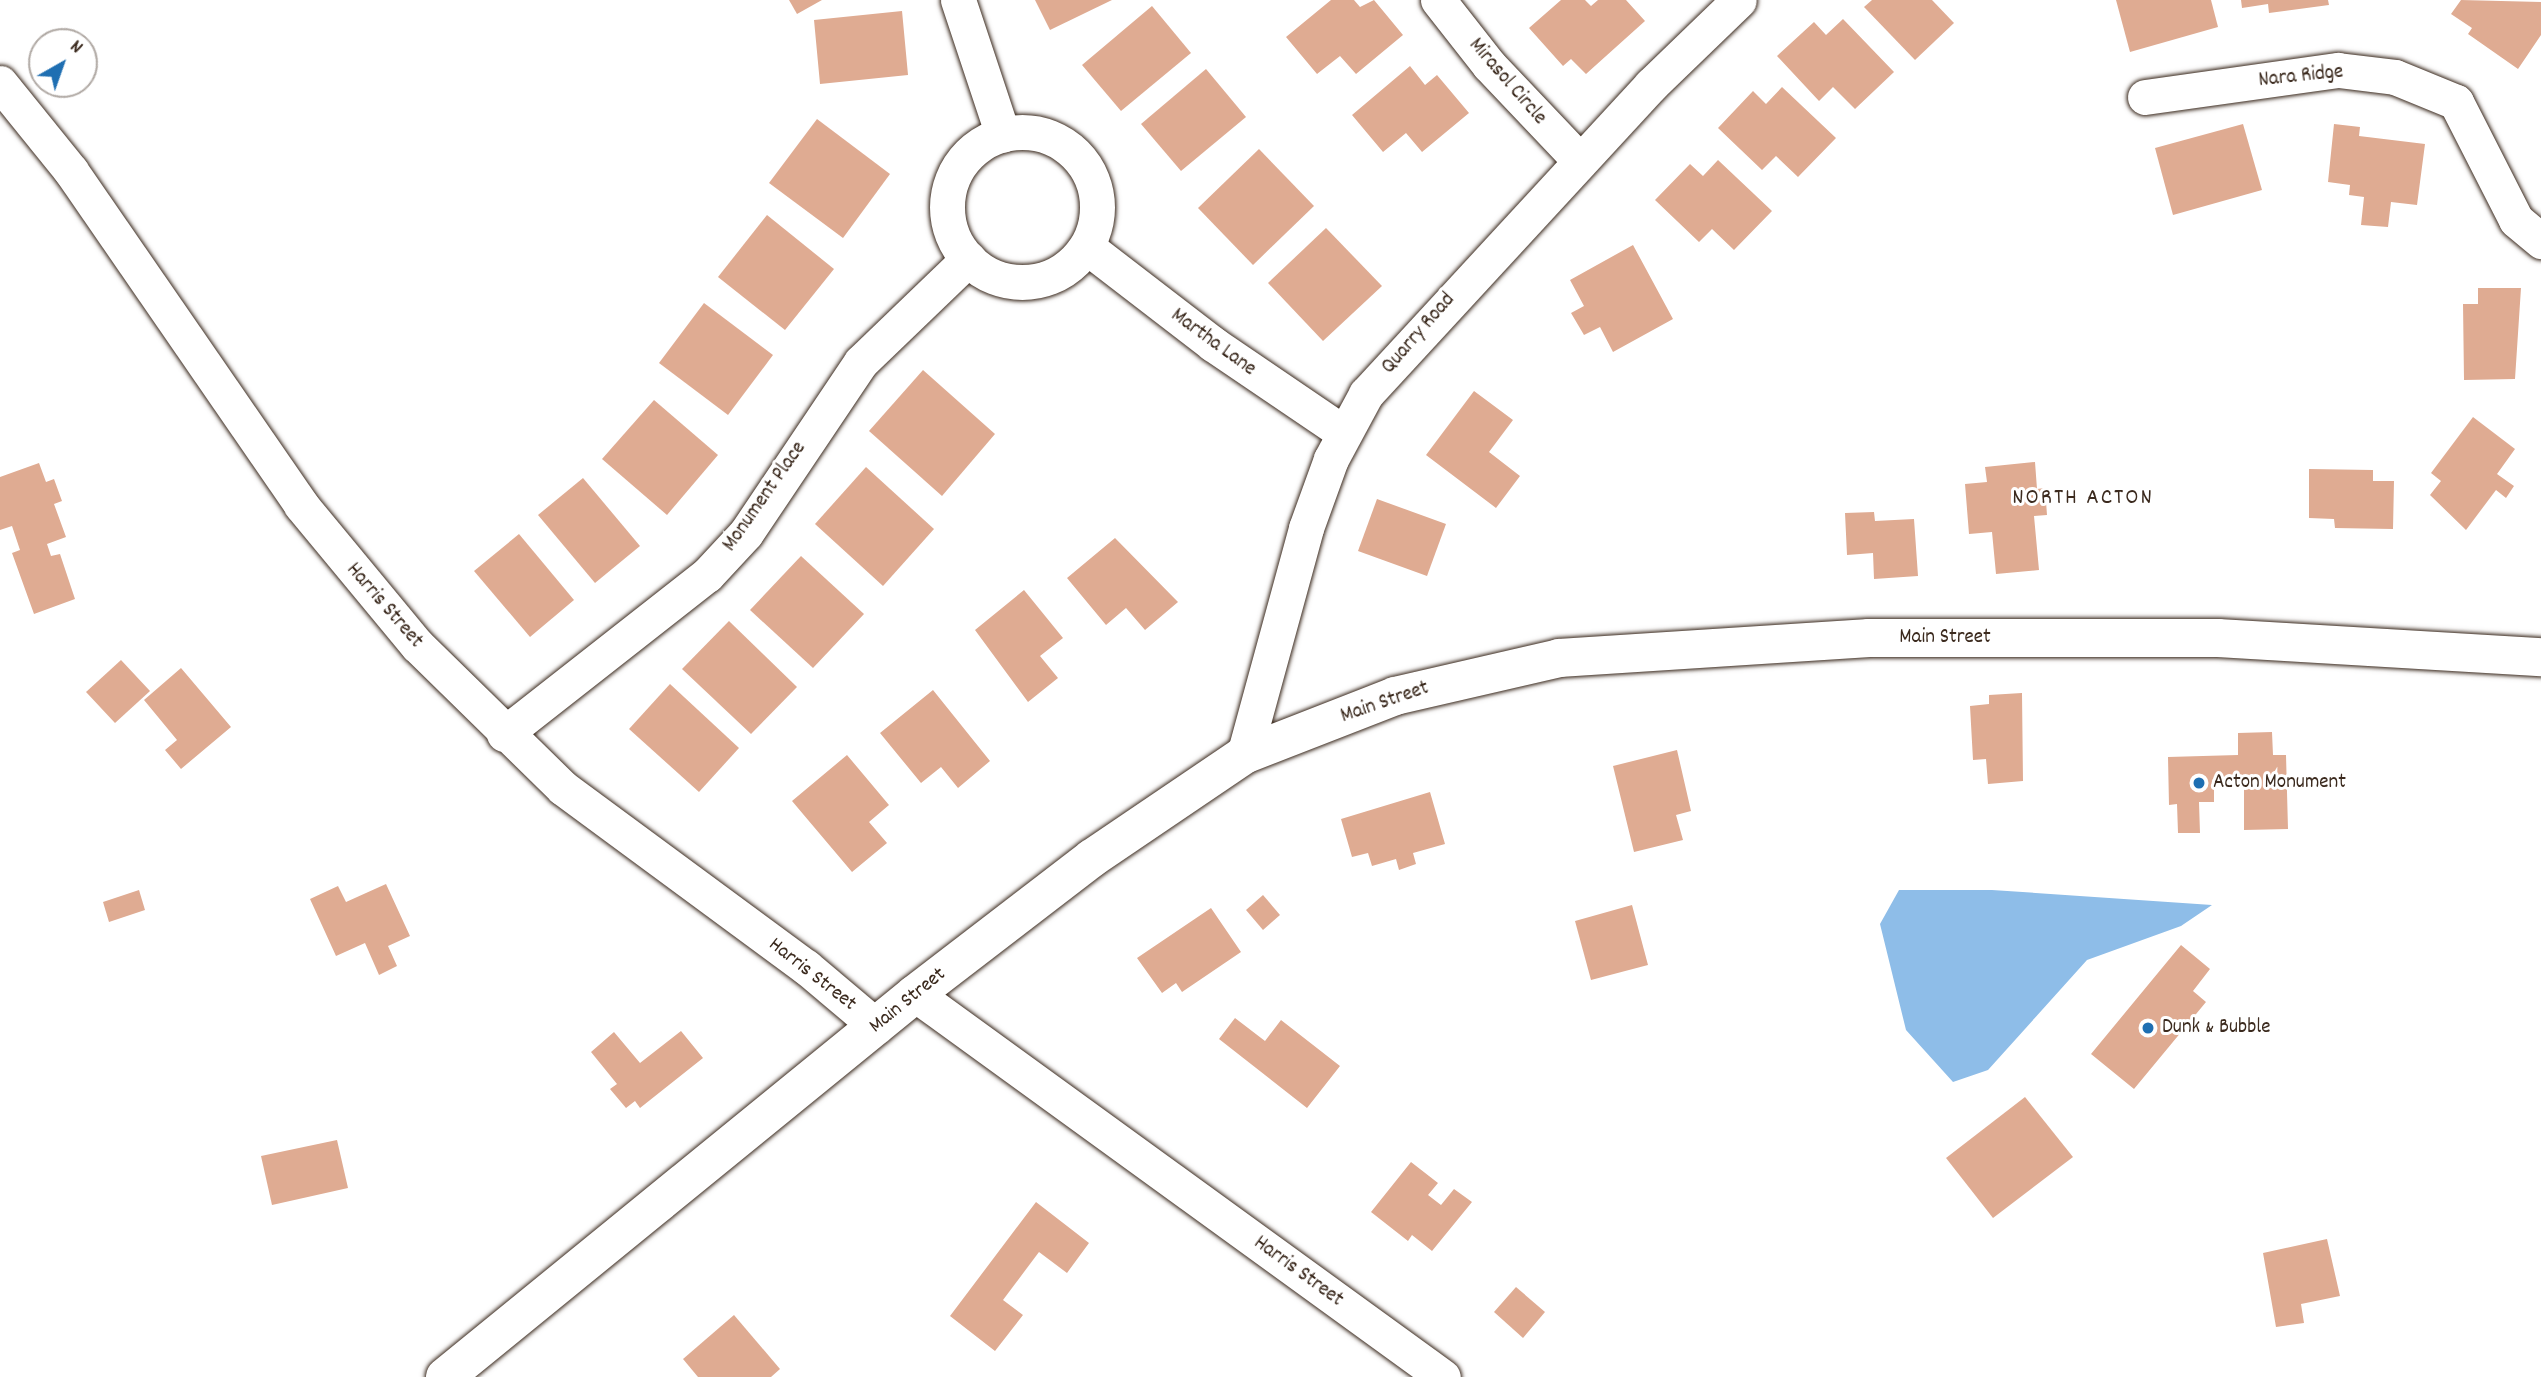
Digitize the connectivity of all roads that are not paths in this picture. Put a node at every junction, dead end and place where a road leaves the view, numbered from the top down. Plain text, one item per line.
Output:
1 (958, 0) edge
2 (1438, 0) edge
3 (1739, 0) edge
4 (0, 83) edge
5 (2145, 97) dead end
6 (1003, 135) junction
7 (1580, 161) junction
8 (2541, 241) edge
9 (1087, 247) junction
10 (968, 259) junction
11 (1344, 433) junction
12 (2541, 657) edge
13 (504, 734) junction
14 (1244, 755) junction
15 (915, 994) junction
16 (876, 1026) junction
17 (444, 1377) edge
18 (1443, 1377) edge

1 - 6 street
2 - 7 street, Mirasol Circle
3 - 7 street, Quarry Road
4 - 13 street, Harris Street
5 - 8 street, Nara Ridge
6 - 9 street
6 - 10 street
7 - 11 street, Quarry Road
9 - 10 street
9 - 11 street, Martha Lane
10 - 13 street, Monument Place
11 - 14 street, Quarry Road
12 - 14 main road, Main Street
13 - 16 street, Harris Street
14 - 15 main road, Main Street
15 - 16 main road, Main Street
15 - 18 street, Harris Street
16 - 17 main road, Main Street

